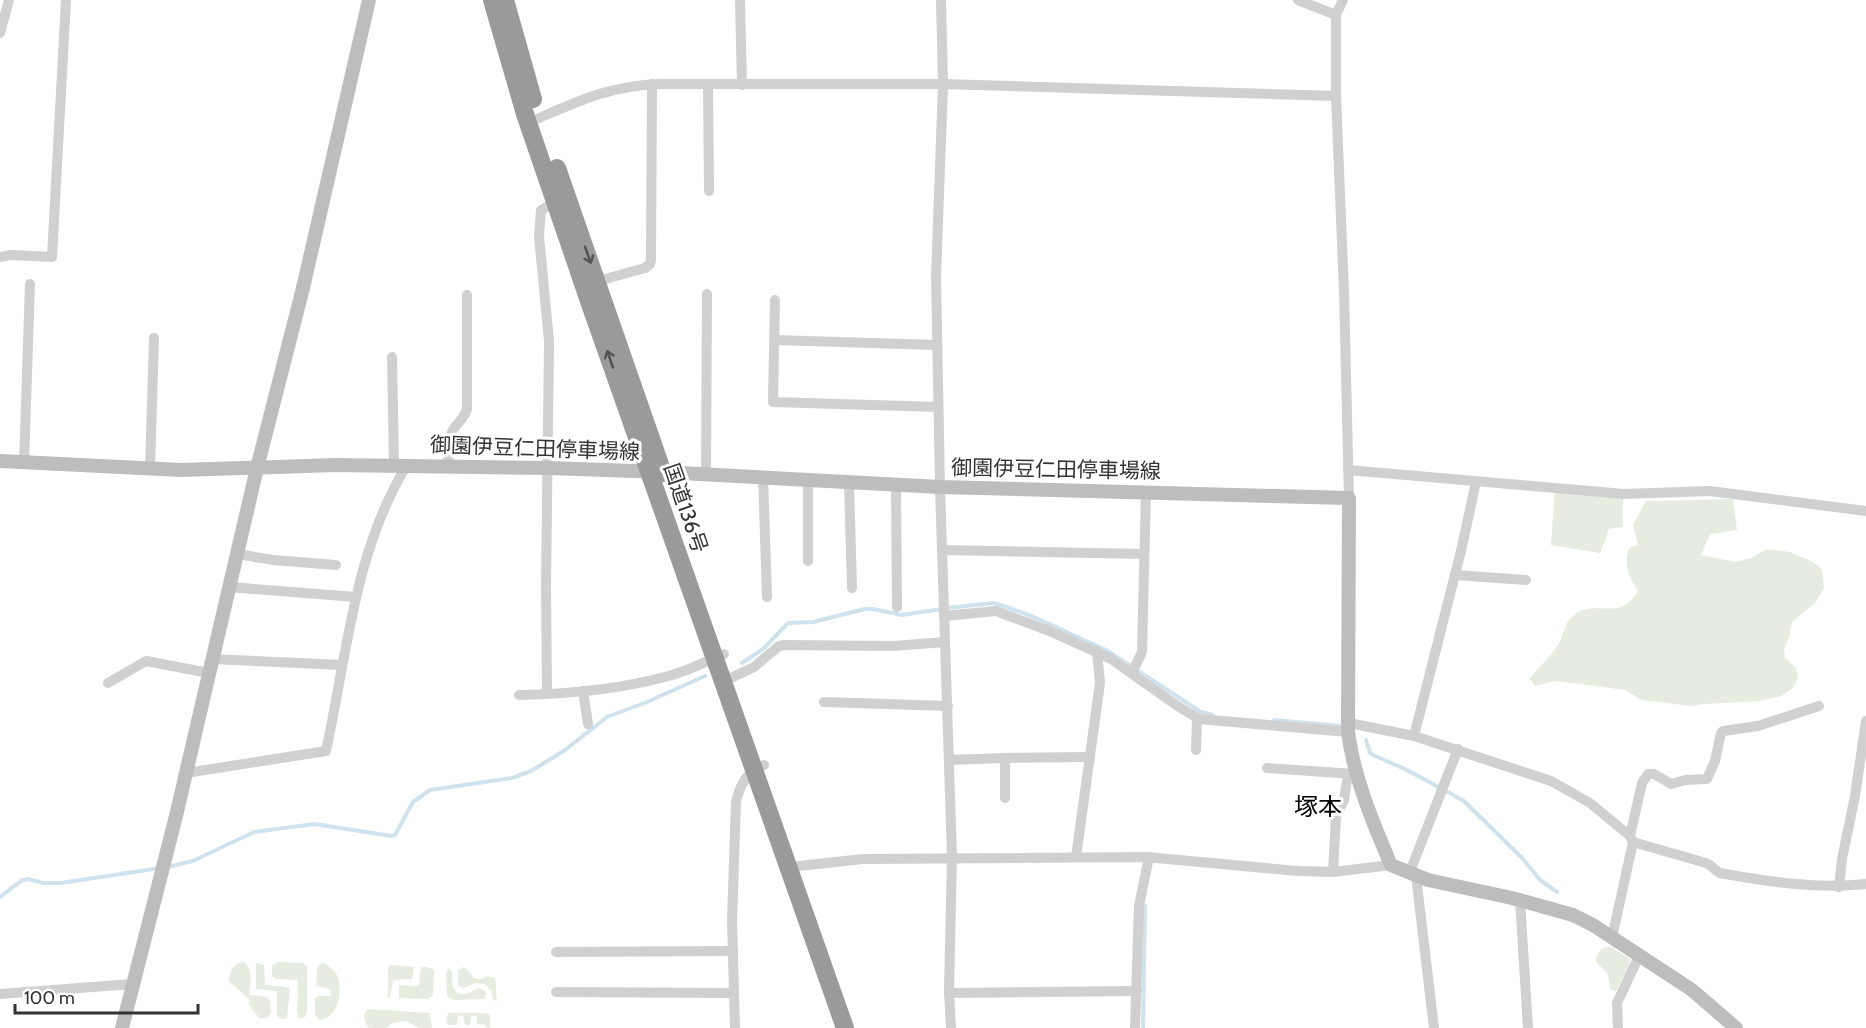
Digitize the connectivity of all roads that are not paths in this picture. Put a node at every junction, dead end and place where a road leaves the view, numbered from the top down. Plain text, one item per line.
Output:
1 (9, 0) edge
2 (66, 0) edge
3 (369, 0) edge
4 (492, 0) edge
5 (505, 0) edge
6 (740, 0) edge
7 (940, 0) edge
8 (1298, 0) edge
9 (1343, 0) edge
10 (1336, 15) junction
11 (0, 33) edge
12 (652, 84) junction
13 (943, 84) junction
14 (708, 85) junction
15 (742, 85) junction
16 (1336, 96) junction
17 (539, 118) junction
18 (709, 191) dead end
19 (561, 199) junction
20 (0, 257) edge
21 (598, 281) junction
22 (30, 284) dead end
23 (707, 294) dead end
24 (467, 295) dead end
25 (775, 300) dead end
26 (154, 338) dead end
27 (775, 340) junction
28 (937, 345) junction
29 (392, 357) dead end
30 (938, 407) junction
31 (0, 461) edge
32 (24, 463) junction
33 (401, 465) junction
34 (448, 466) junction
35 (257, 468) junction
36 (548, 468) junction
37 (150, 469) junction
38 (1348, 470) junction
39 (656, 472) junction
40 (706, 474) junction
41 (763, 477) junction
42 (808, 480) junction
43 (849, 482) junction
44 (1476, 483) junction
45 (896, 485) junction
46 (940, 487) junction
47 (1146, 492) junction
48 (1349, 498) junction
49 (1866, 511) edge
50 (943, 550) junction
51 (237, 554) junction
52 (1144, 554) junction
53 (808, 561) dead end
54 (336, 565) dead end
55 (1455, 575) junction
56 (1526, 580) dead end
57 (229, 587) junction
58 (852, 588) dead end
59 (356, 597) junction
60 (767, 597) dead end
61 (897, 607) dead end
62 (944, 616) junction
63 (945, 642) junction
64 (1097, 651) junction
65 (719, 656) junction
66 (342, 665) junction
67 (211, 666) junction
68 (1132, 673) junction
69 (733, 677) junction
70 (108, 683) dead end
71 (583, 691) junction
72 (547, 694) junction
73 (519, 695) dead end
74 (824, 702) dead end
75 (948, 706) junction
76 (1819, 706) dead end
77 (1197, 718) junction
78 (1866, 721) edge
79 (588, 724) dead end
80 (1349, 727) junction
81 (1414, 736) junction
82 (1458, 749) junction
83 (1196, 750) dead end
84 (1090, 757) junction
85 (1005, 758) junction
86 (950, 760) junction
87 (759, 767) junction
88 (1267, 768) dead end
89 (186, 773) junction
90 (1353, 774) junction
91 (1005, 798) dead end
92 (1632, 839) junction
93 (1076, 857) junction
94 (1149, 857) junction
95 (952, 858) junction
96 (1391, 865) junction
97 (799, 866) junction
98 (1333, 872) junction
99 (1412, 875) junction
100 (1866, 884) edge
101 (1839, 887) junction
102 (1520, 900) junction
103 (1612, 938) junction
104 (733, 951) junction
105 (556, 952) dead end
106 (1639, 956) junction
107 (132, 984) junction
108 (1137, 991) junction
109 (556, 992) dead end
110 (734, 993) junction
111 (949, 993) junction
112 (0, 994) edge
113 (122, 1028) edge
114 (735, 1028) edge
115 (845, 1028) edge
116 (857, 1028) edge
117 (951, 1028) edge
118 (1135, 1028) edge
119 (1434, 1028) edge
120 (1528, 1028) edge
121 (1618, 1028) edge
122 (1736, 1028) edge

1 - 11 street
2 - 20 street
3 - 35 main road
4 - 19 highway, 国道136号
5 - 17 highway, 国道136号
6 - 15 street
7 - 13 street
8 - 10 street
9 - 10 street
10 - 16 street
12 - 14 street
12 - 17 street
12 - 21 street
13 - 15 street
13 - 16 street
13 - 28 street
14 - 15 street
14 - 18 street
16 - 38 street
17 - 19 highway, 国道136号
19 -> 21 highway, 国道136号
19 - 36 street
39 -> 19 highway, 国道136号
21 - 39 highway, 国道136号
22 - 32 street
23 - 40 street
24 - 34 street
25 - 27 street
26 - 37 street
27 - 28 street
27 - 30 street
28 - 30 street
29 - 33 street
30 - 46 street
31 - 32 main road, 御園伊豆仁田停車場線
32 - 37 main road, 御園伊豆仁田停車場線
33 - 34 main road, 御園伊豆仁田停車場線
33 - 35 main road, 御園伊豆仁田停車場線
33 - 59 street
34 - 36 main road, 御園伊豆仁田停車場線
35 - 37 main road, 御園伊豆仁田停車場線
35 - 51 main road
36 - 39 main road, 御園伊豆仁田停車場線
36 - 72 street
38 - 44 street
38 - 48 street
39 - 40 main road, 御園伊豆仁田停車場線
39 - 65 highway, 国道136号
40 - 41 main road, 御園伊豆仁田停車場線
41 - 42 main road, 御園伊豆仁田停車場線
41 - 60 street
42 - 43 main road, 御園伊豆仁田停車場線
42 - 53 street
43 - 45 main road, 御園伊豆仁田停車場線
43 - 58 street
44 - 49 street
44 - 55 street
45 - 46 main road, 御園伊豆仁田停車場線
45 - 61 street
46 - 47 main road, 御園伊豆仁田停車場線
46 - 50 street
47 - 48 main road, 御園伊豆仁田停車場線
47 - 52 street
48 - 80 main road
50 - 52 street
50 - 62 street
51 - 54 street
51 - 57 main road
52 - 68 street
55 - 56 street
55 - 81 street
57 - 59 street
57 - 67 main road
59 - 66 street
62 - 63 street
62 - 64 street
63 - 69 street
63 - 75 street
64 - 68 street
64 - 84 street
65 - 69 highway, 国道136号
65 - 71 street
65 - 87 highway, 国道136号
66 - 67 street
66 - 89 street
67 - 70 street
67 - 89 main road
68 - 77 street
69 - 87 highway, 国道136号
71 - 72 street
71 - 79 street
72 - 73 street
74 - 75 street
75 - 86 street
76 - 92 street
77 - 80 street
77 - 83 street
78 - 101 street
80 - 81 street
80 - 90 main road
81 - 82 street
82 - 92 street
82 - 99 street
84 - 85 street
84 - 93 street
85 - 86 street
85 - 91 street
86 - 95 street
87 - 97 highway, 国道136号
87 - 104 street
87 - 115 highway, 国道136号
88 - 90 street
89 - 107 main road
90 - 96 main road
90 - 98 street
92 - 101 street
92 - 103 street
93 - 94 street
93 - 95 street
94 - 98 street
94 - 108 street
95 - 97 street
95 - 111 street
96 - 98 street
96 - 99 main road
97 - 116 highway, 国道136号
99 - 102 main road
99 - 119 street
100 - 101 street
102 - 103 main road
102 - 120 street
103 - 106 main road
104 - 105 street
104 - 110 street
106 - 121 street
106 - 122 main road
107 - 112 street
107 - 113 main road
108 - 111 street
108 - 118 street
109 - 110 street
110 - 114 street
111 - 117 street

